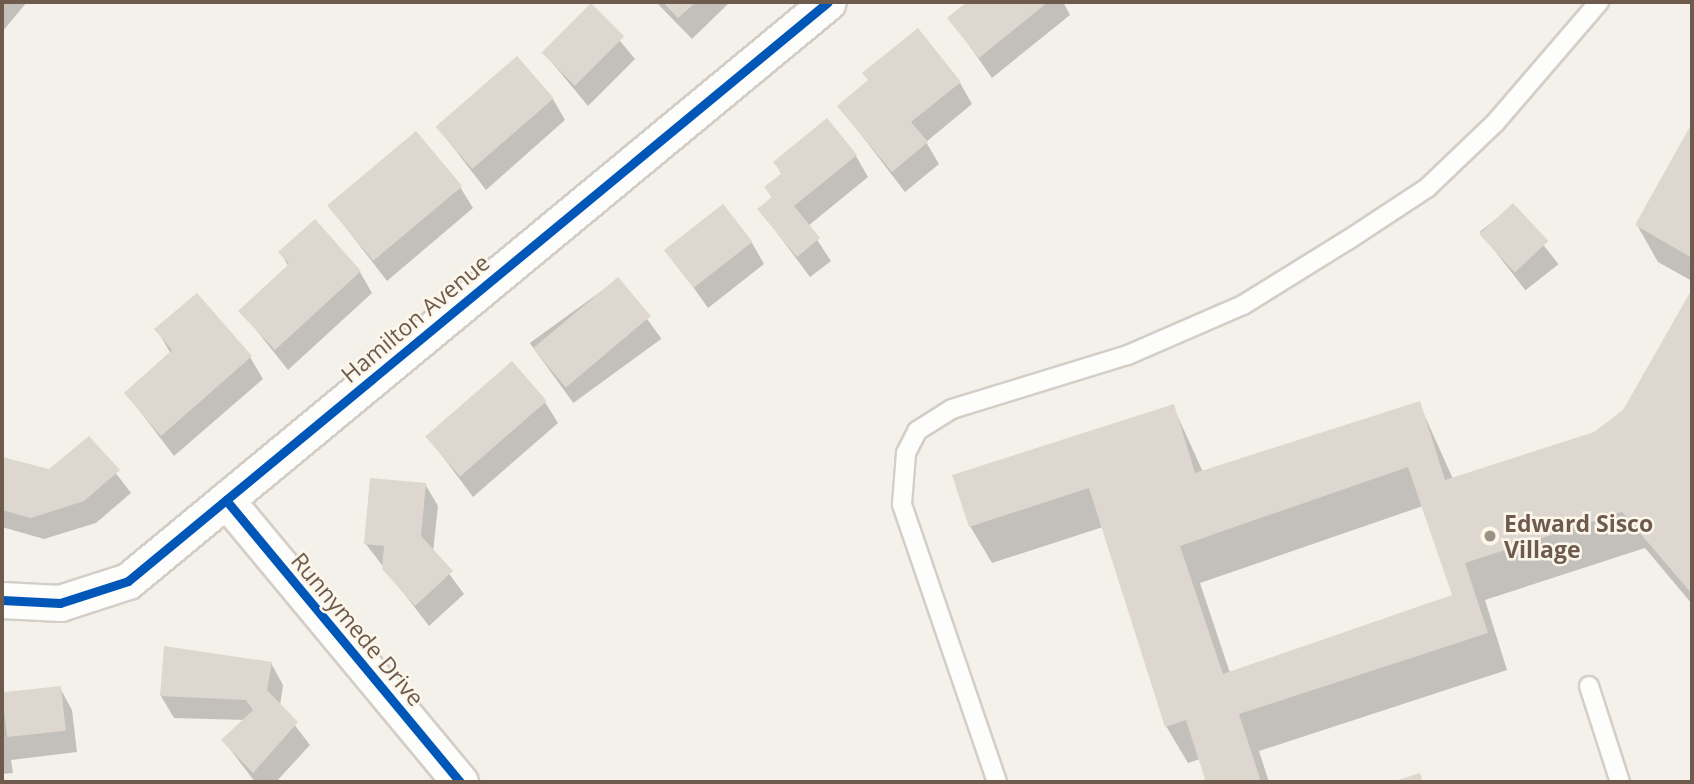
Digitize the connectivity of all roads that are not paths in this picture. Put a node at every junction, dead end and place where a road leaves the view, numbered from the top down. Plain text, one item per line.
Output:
1 (828, 2) edge
2 (1599, 2) edge
3 (226, 500) junction
4 (2, 600) edge
5 (1590, 686) dead end
6 (460, 782) edge
7 (997, 782) edge
8 (1620, 782) edge

1 - 3 street, Hamilton Avenue
2 - 7 lane
3 - 4 street, Hamilton Avenue
3 - 6 street, Runnymede Drive
5 - 8 lane

